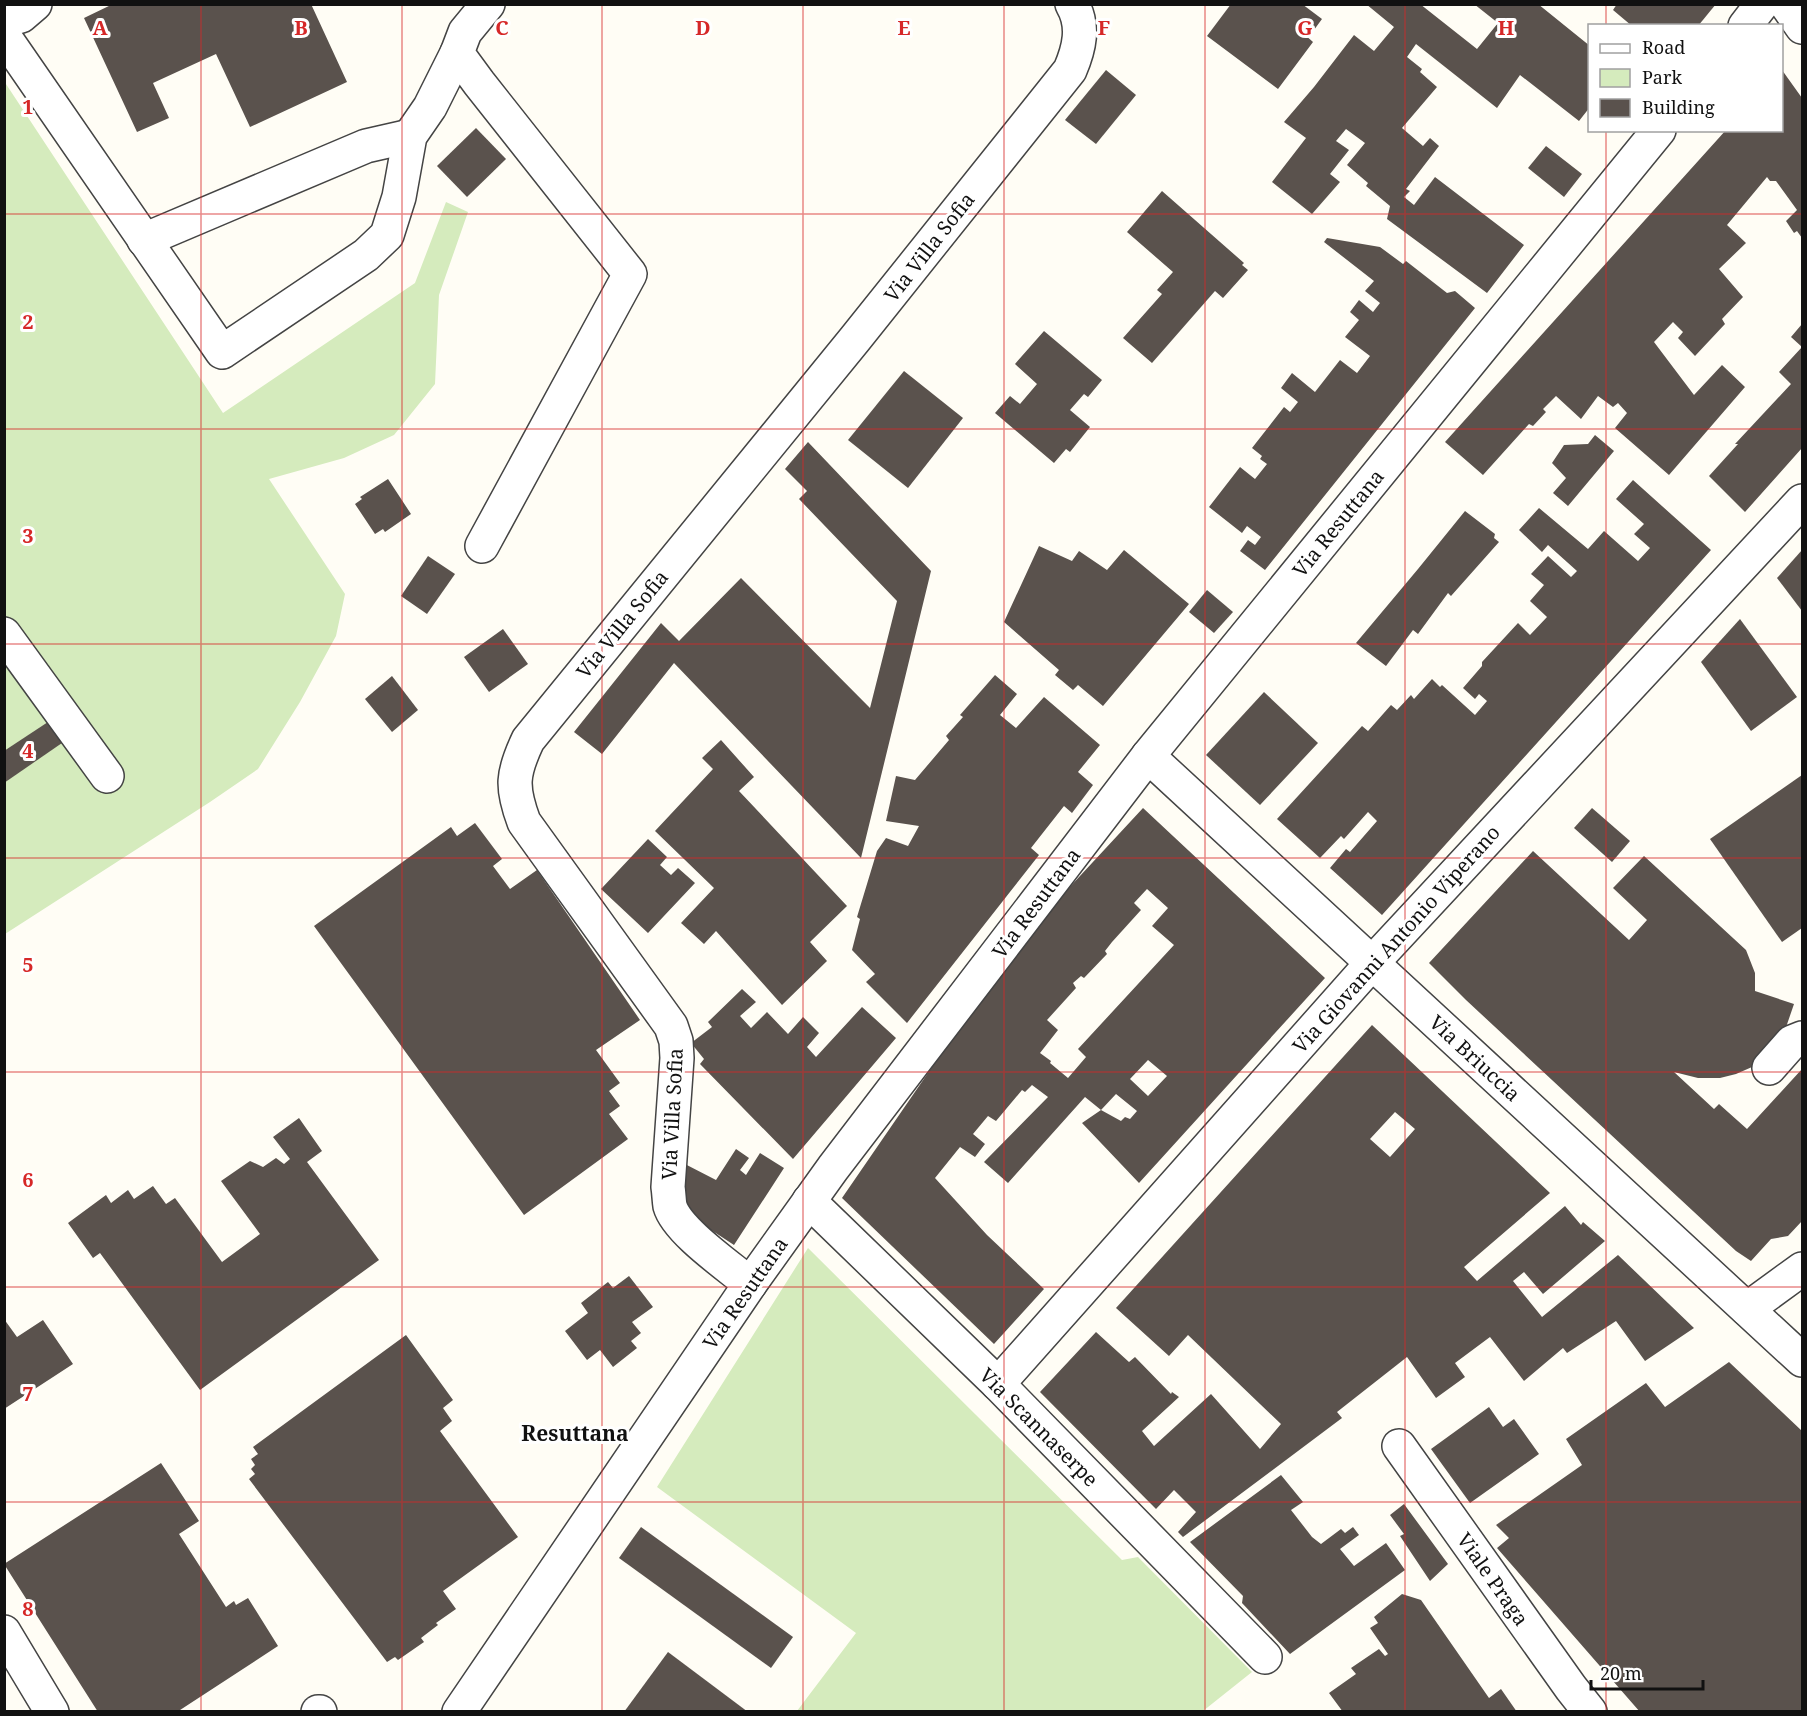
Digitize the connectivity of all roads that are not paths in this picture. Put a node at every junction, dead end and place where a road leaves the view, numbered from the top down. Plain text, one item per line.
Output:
1 (35, 4) edge
2 (488, 4) edge
3 (1072, 4) edge
4 (1762, 4) edge
5 (1786, 4) edge
6 (4, 21) edge
7 (1747, 24) edge
8 (1803, 27) edge
9 (4, 36) edge
10 (457, 53) junction
11 (1657, 132) edge
12 (410, 136) junction
13 (144, 240) junction
14 (1803, 501) edge
15 (482, 546) dead end
16 (4, 634) edge
17 (1148, 756) junction
18 (107, 776) dead end
19 (1372, 963) junction
20 (1803, 1038) edge
21 (1769, 1068) dead end
22 (809, 1201) junction
23 (1803, 1269) edge
24 (750, 1284) junction
25 (1747, 1309) junction
26 (1803, 1360) edge
27 (998, 1384) junction
28 (1399, 1446) dead end
29 (4, 1632) edge
30 (1265, 1657) dead end
31 (52, 1712) edge
32 (459, 1712) edge
33 (1590, 1712) edge

1 - 6 street
2 - 10 street
3 - 24 street, Via Villa Sofia
4 - 7 street
5 - 8 street
9 - 13 street
10 - 12 street
10 - 15 street
11 - 17 street, Via Resuttana
12 - 13 street
12 - 13 street
14 - 19 street, Via Giovanni Antonio Viperano
16 - 18 street
17 - 19 street, Via Briuccia
17 - 22 street, Via Resuttana
19 - 25 street, Via Briuccia
19 - 27 street, Via Giovanni Antonio Viperano
20 - 21 street
22 - 24 street, Via Resuttana
22 - 27 street, Via Scannaserpe
23 - 25 street
24 - 32 street, Via Resuttana
25 - 26 street, Via Briuccia
27 - 30 street, Via Scannaserpe
28 - 33 street, Viale Praga
29 - 31 street

